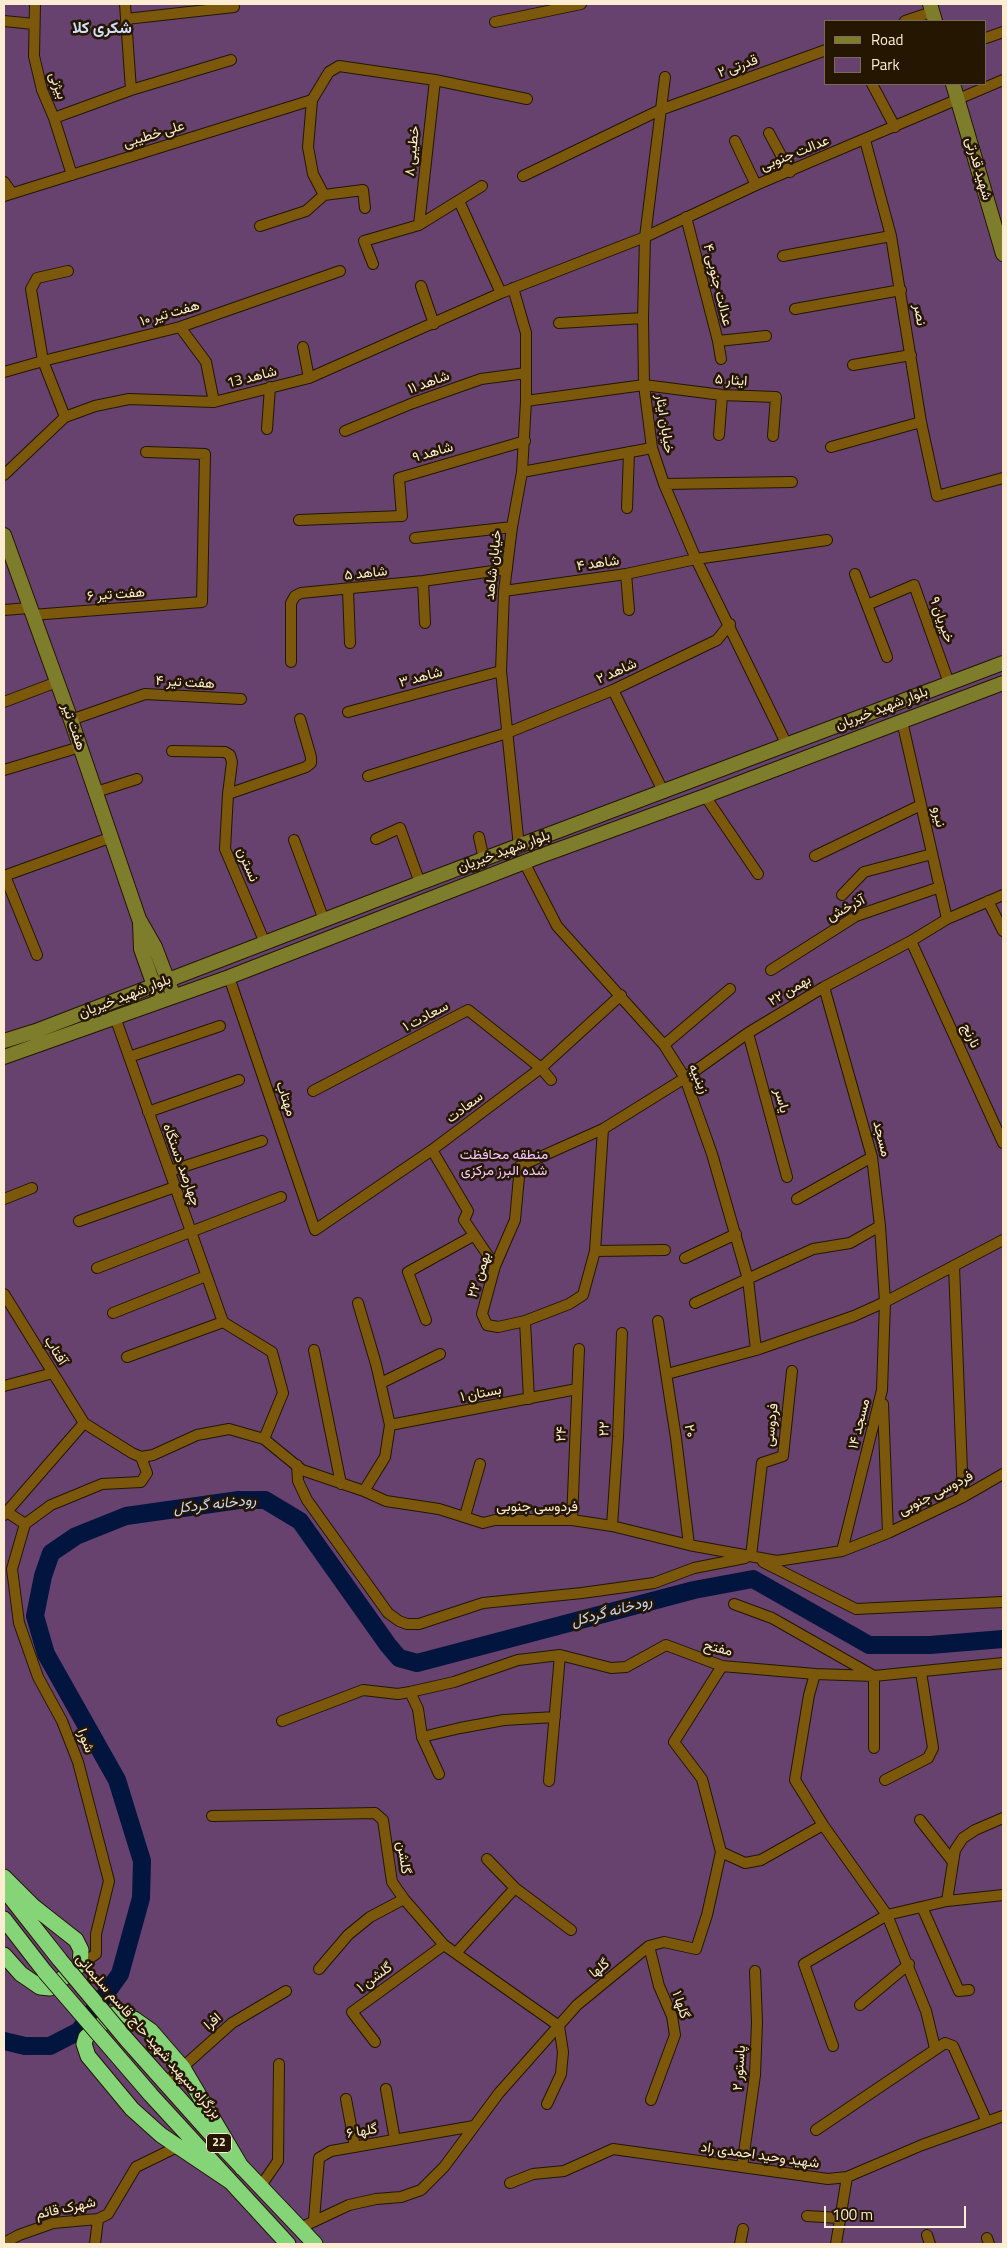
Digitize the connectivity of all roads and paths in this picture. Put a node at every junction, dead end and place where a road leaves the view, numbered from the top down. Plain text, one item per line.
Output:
1 (35, 4) edge
2 (125, 4) edge
3 (581, 4) edge
4 (234, 7) dead end
5 (932, 12) edge
6 (126, 19) junction
7 (908, 20) edge
8 (4, 21) edge
9 (495, 22) dead end
10 (34, 24) junction
11 (1003, 32) edge
12 (987, 38) edge
13 (824, 51) edge
14 (231, 60) dead end
15 (666, 77) dead end
16 (435, 80) junction
17 (1003, 80) edge
18 (873, 85) edge
19 (953, 85) edge
20 (131, 90) junction
21 (527, 99) dead end
22 (312, 100) junction
23 (958, 100) junction
24 (660, 110) junction
25 (54, 118) junction
26 (895, 127) junction
27 (769, 133) dead end
28 (865, 140) junction
29 (735, 141) dead end
30 (790, 172) junction
31 (72, 175) junction
32 (523, 176) dead end
33 (4, 182) edge
34 (756, 185) junction
35 (482, 186) dead end
36 (8, 195) edge
37 (324, 195) junction
38 (459, 201) junction
39 (365, 208) dead end
40 (686, 218) junction
41 (260, 226) dead end
42 (419, 226) junction
43 (891, 236) junction
44 (645, 237) junction
45 (1003, 254) edge
46 (783, 256) dead end
47 (373, 264) dead end
48 (68, 271) dead end
49 (340, 271) dead end
50 (421, 286) dead end
51 (512, 288) junction
52 (901, 290) junction
53 (501, 293) junction
54 (795, 309) dead end
55 (643, 318) junction
56 (434, 324) junction
57 (559, 324) dead end
58 (180, 327) junction
59 (766, 336) dead end
60 (718, 341) junction
61 (303, 348) dead end
62 (911, 355) junction
63 (721, 358) dead end
64 (43, 360) junction
65 (853, 365) dead end
66 (4, 372) edge
67 (526, 373) junction
68 (309, 378) junction
69 (644, 385) junction
70 (270, 387) junction
71 (722, 395) junction
72 (526, 401) junction
73 (214, 402) junction
74 (65, 417) junction
75 (922, 422) junction
76 (267, 429) dead end
77 (345, 431) dead end
78 (719, 435) dead end
79 (772, 436) dead end
80 (525, 441) junction
81 (830, 447) dead end
82 (652, 448) junction
83 (146, 452) dead end
84 (629, 452) junction
85 (522, 472) junction
86 (4, 475) edge
87 (1003, 478) edge
88 (792, 482) dead end
89 (664, 484) junction
90 (627, 508) dead end
91 (299, 520) dead end
92 (512, 527) junction
93 (4, 535) edge
94 (415, 538) dead end
95 (828, 540) dead end
96 (696, 559) junction
97 (507, 569) junction
98 (626, 574) junction
99 (855, 574) dead end
100 (423, 582) junction
101 (348, 590) junction
102 (504, 591) junction
103 (867, 605) junction
104 (4, 610) edge
105 (629, 610) dead end
106 (31, 612) junction
107 (425, 623) dead end
108 (730, 624) junction
109 (350, 642) dead end
110 (887, 657) dead end
111 (291, 662) dead end
112 (1003, 663) edge
113 (501, 672) junction
114 (57, 682) junction
115 (949, 683) junction
116 (1003, 683) edge
117 (613, 690) junction
118 (241, 699) dead end
119 (4, 702) edge
120 (348, 712) dead end
121 (300, 719) dead end
122 (71, 720) junction
123 (902, 720) junction
124 (507, 733) junction
125 (788, 745) junction
126 (80, 747) junction
127 (172, 751) dead end
128 (4, 770) edge
129 (368, 776) dead end
130 (137, 779) dead end
131 (96, 792) junction
132 (664, 793) junction
133 (228, 794) junction
134 (704, 796) junction
135 (921, 805) junction
136 (112, 837) junction
137 (479, 837) dead end
138 (376, 839) dead end
139 (294, 840) dead end
140 (519, 847) junction
141 (932, 854) junction
142 (815, 856) dead end
143 (484, 860) junction
144 (524, 862) junction
145 (758, 874) dead end
146 (4, 876) edge
147 (420, 883) junction
148 (940, 887) junction
149 (842, 895) dead end
150 (1003, 895) edge
151 (988, 901) junction
152 (947, 919) junction
153 (324, 920) junction
154 (1003, 931) edge
155 (911, 941) junction
156 (265, 943) junction
157 (37, 955) dead end
158 (771, 970) dead end
159 (229, 977) junction
160 (161, 983) junction
161 (824, 987) junction
162 (730, 989) dead end
163 (621, 995) junction
164 (174, 996) junction
165 (160, 1002) junction
166 (116, 1016) junction
167 (220, 1026) dead end
168 (748, 1033) junction
169 (4, 1041) edge
170 (664, 1045) junction
171 (4, 1057) edge
172 (129, 1058) junction
173 (541, 1068) junction
174 (685, 1078) junction
175 (239, 1080) dead end
176 (551, 1080) dead end
177 (313, 1092) dead end
178 (148, 1112) junction
179 (603, 1129) junction
180 (262, 1141) dead end
181 (1003, 1142) edge
182 (432, 1150) junction
183 (872, 1157) junction
184 (170, 1171) junction
185 (788, 1177) dead end
186 (175, 1187) junction
187 (32, 1188) dead end
188 (281, 1197) dead end
189 (4, 1199) edge
190 (797, 1199) dead end
191 (79, 1221) dead end
192 (880, 1226) junction
193 (315, 1230) joint
194 (190, 1231) junction
195 (736, 1234) junction
196 (473, 1236) junction
197 (1003, 1240) edge
198 (665, 1250) dead end
199 (595, 1251) junction
200 (685, 1258) dead end
201 (496, 1266) junction
202 (954, 1266) junction
203 (97, 1268) dead end
204 (206, 1276) junction
205 (748, 1278) junction
206 (4, 1294) edge
207 (885, 1302) junction
208 (358, 1303) dead end
209 (695, 1303) dead end
210 (112, 1313) dead end
211 (426, 1320) dead end
212 (525, 1321) junction
213 (658, 1321) dead end
214 (224, 1322) junction
215 (622, 1333) dead end
216 (579, 1349) dead end
217 (314, 1350) dead end
218 (756, 1350) junction
219 (440, 1354) dead end
220 (127, 1357) dead end
221 (792, 1372) dead end
222 (53, 1373) junction
223 (667, 1374) junction
224 (381, 1383) junction
225 (4, 1386) edge
226 (577, 1389) junction
227 (882, 1390) junction
228 (529, 1399) junction
229 (84, 1423) junction
230 (390, 1425) junction
231 (264, 1439) junction
232 (141, 1457) junction
233 (480, 1464) dead end
234 (297, 1465) junction
235 (1003, 1474) edge
236 (341, 1484) junction
237 (364, 1492) junction
238 (963, 1497) junction
239 (6, 1513) edge
240 (465, 1516) junction
241 (572, 1520) junction
242 (25, 1524) junction
243 (612, 1526) junction
244 (888, 1533) junction
245 (689, 1545) junction
246 (842, 1551) junction
247 (751, 1556) junction
248 (1003, 1602) edge
249 (734, 1604) dead end
250 (560, 1656) junction
251 (1003, 1663) edge
252 (722, 1666) junction
253 (921, 1672) junction
254 (816, 1674) junction
255 (874, 1676) junction
256 (410, 1692) junction
257 (556, 1717) junction
258 (282, 1722) dead end
259 (422, 1737) junction
260 (874, 1748) dead end
261 (439, 1774) dead end
262 (884, 1780) dead end
263 (549, 1781) dead end
264 (212, 1816) dead end
265 (1003, 1818) edge
266 (920, 1820) dead end
267 (823, 1826) junction
268 (721, 1852) junction
269 (487, 1860) dead end
270 (953, 1862) junction
271 (4, 1877) edge
272 (515, 1888) junction
273 (4, 1889) edge
274 (1003, 1895) edge
275 (404, 1899) junction
276 (947, 1901) junction
277 (922, 1907) junction
278 (887, 1915) junction
279 (4, 1919) edge
280 (571, 1930) dead end
281 (96, 1934) junction
282 (76, 1940) junction
283 (444, 1945) junction
284 (649, 1946) junction
285 (456, 1952) junction
286 (4, 1955) edge
287 (908, 1964) junction
288 (80, 1965) junction
289 (319, 1968) dead end
290 (755, 1970) dead end
291 (969, 1990) dead end
292 (286, 1991) dead end
293 (860, 2005) dead end
294 (559, 2026) junction
295 (375, 2042) dead end
296 (833, 2046) dead end
297 (935, 2048) junction
298 (279, 2064) dead end
299 (183, 2068) junction
300 (164, 2083) junction
301 (386, 2089) dead end
302 (346, 2099) dead end
303 (651, 2100) dead end
304 (547, 2104) dead end
305 (1003, 2116) edge
306 (987, 2122) junction
307 (474, 2126) junction
308 (816, 2130) dead end
309 (194, 2140) junction
310 (395, 2140) junction
311 (179, 2146) junction
312 (356, 2147) junction
313 (742, 2167) junction
314 (242, 2168) junction
315 (847, 2177) junction
316 (231, 2182) junction
317 (510, 2183) dead end
318 (260, 2187) junction
319 (806, 2216) dead end
320 (840, 2218) junction
321 (98, 2219) junction
322 (314, 2220) junction
323 (300, 2228) junction
324 (742, 2229) dead end
325 (19, 2240) edge
326 (4, 2244) edge
327 (95, 2244) edge
328 (288, 2244) edge
329 (315, 2244) edge
330 (740, 2244) edge
331 (836, 2244) edge

1 - 10 street, بیژنی
2 - 6 street
3 - 9 street
4 - 6 street
5 - 7 street
6 - 20 street
8 - 10 street
10 - 25 street, بیژنی
11 - 12 street
13 - 24 street, قدرتی ۲
14 - 20 street
15 - 24 street, خیابان ایثار
16 - 21 street
16 - 22 street
16 - 42 street, خطیبی ۸
17 - 23 street, عدالت جنوبی
18 - 26 street
19 - 23 main road, شهید قدرتی
20 - 25 street
22 - 31 street, علی خطیبی
22 - 37 street
23 - 26 street, عدالت جنوبی
23 - 45 main road, شهید قدرتی
24 - 32 street, قدرتی ۲
24 - 44 street, خیابان ایثار
25 - 31 street, بیژنی
26 - 28 street, عدالت جنوبی
27 - 30 street
28 - 30 street, عدالت جنوبی
28 - 43 street, نصر
29 - 34 street
30 - 34 street, عدالت جنوبی
31 - 36 street, علی خطیبی
33 - 36 street
34 - 40 street, عدالت جنوبی
35 - 38 street
37 - 39 street
37 - 41 street
38 - 42 street
38 - 53 street
40 - 44 street, عدالت جنوبی
40 - 60 street, عدالت جنوبی ۴
42 - 47 street
43 - 46 street
43 - 52 street, نصر
44 - 51 street, عدالت جنوبی
44 - 55 street, خیابان ایثار
48 - 64 street
49 - 58 street, هفت تیر ۱۰
50 - 56 street
51 - 53 street, شاهد 13
51 - 67 street, خیابان شاهد
52 - 54 street
52 - 62 street, نصر
53 - 56 street, شاهد 13
55 - 57 street
55 - 69 street, خیابان ایثار
56 - 68 street, شاهد 13
58 - 64 street, هفت تیر ۱۰
58 - 73 street
59 - 60 street, عدالت جنوبی ۴
60 - 63 street
61 - 68 street
62 - 65 street
62 - 75 street, نصر
64 - 66 street, هفت تیر ۱۰
64 - 74 street
67 - 72 street, خیابان شاهد
67 - 77 street, شاهد ۱۱
68 - 70 street, شاهد 13
69 - 71 street, ایثار ۵
69 - 72 street, ایثار ۵
69 - 82 street, خیابان ایثار
70 - 73 street, شاهد 13
70 - 76 street
71 - 78 street
71 - 79 street, ایثار ۵
72 - 80 street, خیابان شاهد
73 - 74 street, شاهد 13
74 - 86 street, شاهد 13
75 - 81 street
75 - 87 street, نصر
80 - 85 street, خیابان شاهد
80 - 91 street, شاهد ۹
82 - 84 street
82 - 89 street, خیابان ایثار
83 - 106 street, هفت تیر ۶
84 - 85 street
84 - 90 street
85 - 92 street, خیابان شاهد
88 - 89 street
89 - 96 street, خیابان ایثار
92 - 94 street
92 - 97 street, خیابان شاهد
93 - 106 main road, هفت تیر
95 - 96 street, شاهد ۴
96 - 98 street, شاهد ۴
96 - 108 street, خیابان ایثار
97 - 100 street, شاهد ۵
97 - 102 street, خیابان شاهد
98 - 102 street, شاهد ۴
98 - 105 street
99 - 103 street
100 - 101 street, شاهد ۵
100 - 107 street
101 - 109 street
101 - 111 street, شاهد ۵
102 - 113 street, خیابان شاهد
103 - 110 street
103 - 115 street, خیریان ۹
104 - 106 street, هفت تیر ۶
106 - 114 main road, هفت تیر
108 - 117 street, شاهد ۲
108 - 125 street, خیابان ایثار
112 - 115 main road, بلوار شهید خیریان
113 - 120 street, شاهد ۳
113 - 124 street, خیابان شاهد
114 - 119 street
114 - 122 main road, هفت تیر
115 - 125 main road, بلوار شهید خیریان
116 - 123 main road, بلوار شهید خیریان
117 - 124 street, شاهد ۲
117 - 132 street
118 - 122 street, هفت تیر ۴
121 - 133 street
122 - 126 main road, هفت تیر
123 - 134 main road, بلوار شهید خیریان
123 - 135 street, نیرو
124 - 129 street, شاهد ۲
124 - 140 street, خیابان شاهد
125 - 132 main road, بلوار شهید خیریان
126 - 128 street
126 - 131 main road, هفت تیر
127 - 133 street, نسترن
130 - 131 street
131 - 136 main road, هفت تیر
132 - 140 main road, بلوار شهید خیریان
133 - 156 street, نسترن
134 - 144 main road, بلوار شهید خیریان
134 - 145 street
135 - 141 street, نیرو
135 - 142 street
136 - 146 street
136 - 160 main road, هفت تیر
137 - 143 street
138 - 147 street
139 - 153 street
140 - 143 main road, بلوار شهید خیریان
140 - 144 main road
141 - 148 street, نیرو
141 - 149 street
143 - 147 main road, بلوار شهید خیریان
144 - 159 main road, بلوار شهید خیریان
144 - 163 street, زینبیه
146 - 157 street
147 - 153 main road, بلوار شهید خیریان
148 - 152 street, نیرو
148 - 158 street, آذرخش
150 - 151 street, ۲۲ بهمن
151 - 152 street, ۲۲ بهمن
151 - 154 street
152 - 155 street, ۲۲ بهمن
153 - 156 main road, بلوار شهید خیریان
155 - 161 street, ۲۲ بهمن
155 - 181 street, نارنج
156 - 160 main road, بلوار شهید خیریان
159 - 164 main road, بلوار شهید خیریان
159 - 193 street, مهتاب
160 - 164 main road
160 - 165 main road
160 - 169 main road, بلوار شهید خیریان
161 - 168 street, ۲۲ بهمن
161 - 183 street, مسجد
162 - 170 street
163 - 170 street, زینبیه
163 - 173 street, سعادت
164 - 165 main road, بلوار شهید خیریان
165 - 166 main road, بلوار شهید خیریان
166 - 171 main road, بلوار شهید خیریان
166 - 172 street, چهارصد دستگاه
167 - 172 street
168 - 174 street, ۲۲ بهمن
168 - 185 street, یاسر
170 - 174 street, زینبیه
172 - 178 street, چهارصد دستگاه
173 - 176 street
173 - 177 street, سعادت ۱
173 - 182 street, سعادت
174 - 179 street, ۲۲ بهمن
174 - 195 street, زینبیه
175 - 178 street
178 - 184 street, چهارصد دستگاه
179 - 199 street, ۲۲ بهمن
179 - 201 street, ۲۲ بهمن
180 - 184 street
182 - 193 street, سعادت
182 - 196 street
183 - 190 street
183 - 192 street, مسجد
184 - 186 street, چهارصد دستگاه
186 - 191 street
186 - 194 street, چهارصد دستگاه
187 - 189 street
188 - 194 street
192 - 205 street
192 - 207 street, مسجد
194 - 203 street
194 - 204 street, چهارصد دستگاه
195 - 200 street
195 - 205 street, زینبیه
196 - 201 street
196 - 211 street
197 - 202 street
198 - 199 street
199 - 212 street, ۲۲ بهمن
201 - 212 street, ۲۲ بهمن
202 - 207 street
202 - 238 street
204 - 210 street
204 - 214 street, چهارصد دستگاه
205 - 209 street
205 - 218 street, زینبیه
206 - 222 street, آفتاب
207 - 218 street
207 - 227 street, مسجد ۱۴
208 - 224 street
212 - 228 street
213 - 223 street, ۲۰
214 - 220 street
214 - 231 street
215 - 243 street, ۲۲
216 - 226 street, ۲۴
217 - 236 street
218 - 223 street
219 - 224 street
221 - 247 street, فردوسی
222 - 225 street
222 - 229 street, آفتاب
223 - 245 street, ۲۰
224 - 230 street
226 - 228 street, بستان ۱
226 - 241 street, ۲۴
227 - 244 street
227 - 246 street, مسجد ۱۴
228 - 230 street, بستان ۱
229 - 232 street
229 - 239 street
230 - 237 street
231 - 232 street, فردوسی جنوبی
231 - 234 street, فردوسی جنوبی
232 - 242 street
233 - 240 street
234 - 236 street, فردوسی جنوبی
234 - 247 street
235 - 238 street, فردوسی جنوبی
236 - 237 street, فردوسی جنوبی
237 - 240 street, فردوسی جنوبی
238 - 244 street, فردوسی جنوبی
239 - 242 street
240 - 241 street, فردوسی جنوبی
241 - 243 street, فردوسی جنوبی
242 - 281 street, شورا
243 - 245 street, فردوسی جنوبی
244 - 246 street, فردوسی جنوبی
245 - 247 street, فردوسی جنوبی
246 - 247 street, فردوسی جنوبی
247 - 248 street
249 - 255 street
250 - 252 street, مفتح
250 - 256 street, مفتح
250 - 257 street
251 - 253 street, مفتح
252 - 254 street, مفتح
252 - 268 street
253 - 255 street, مفتح
253 - 262 street
254 - 255 street, مفتح
254 - 267 street
255 - 260 street
256 - 258 street, مفتح
256 - 259 street
257 - 259 street
257 - 263 street
259 - 261 street
264 - 275 street, گلشن
265 - 270 street
266 - 270 street
267 - 268 street
267 - 278 street
268 - 284 street
269 - 272 street
270 - 276 street
271 - 282 highway
272 - 280 street
272 - 285 street
273 - 300 highway, بزرگراه سپهبد شهید حاج قاسم سلیمانی / 22, bridge
274 - 276 street
275 - 283 street, گلشن
275 - 289 street
276 - 277 street
277 - 278 street
277 - 291 street
278 - 287 street
278 - 296 street
279 - 309 highway, 22, bridge
281 - 282 street
281 - 288 street, شورا
282 - 288 highway
283 - 285 street, گلشن
283 - 295 street, گلشن ۱
284 - 294 street, گلها
284 - 303 street, گلها ۱
285 - 294 street, گلشن
286 - 288 highway
287 - 293 street
287 - 297 street
290 - 313 street, پاستور ۲
292 - 299 street, افرا
294 - 304 street
294 - 307 street, گلها
297 - 306 street
297 - 308 street
298 - 318 street
299 - 300 street, افرا
299 - 311 highway
299 - 314 highway
300 - 314 highway, بزرگراه سپهبد شهید حاج قاسم سلیمانی / 22
301 - 310 street
302 - 312 street
305 - 306 street, شهید وحید احمدی راد
306 - 315 street, شهید وحید احمدی راد
307 - 310 street, گلها ۶
307 - 322 street, گلها
309 - 311 street, شهرک قائم
309 - 316 highway, 22
310 - 312 street, گلها ۶
311 - 316 highway
311 - 321 street, شهرک قائم
312 - 322 street, گلها ۶
313 - 315 street, شهید وحید احمدی راد
313 - 317 street, شهید وحید احمدی راد
314 - 318 highway, بزرگراه سپهبد شهید حاج قاسم سلیمانی / 22
315 - 320 street
316 - 328 highway, 22
318 - 323 highway, بزرگراه سپهبد شهید حاج قاسم سلیمانی / 22
319 - 320 street
320 - 331 street
321 - 325 street, شهرک قائم
321 - 327 street
322 - 323 street, گلها
323 - 329 highway, بزرگراه سپهبد شهید حاج قاسم سلیمانی / 22
324 - 330 street
325 - 326 street, شهرک قائم

